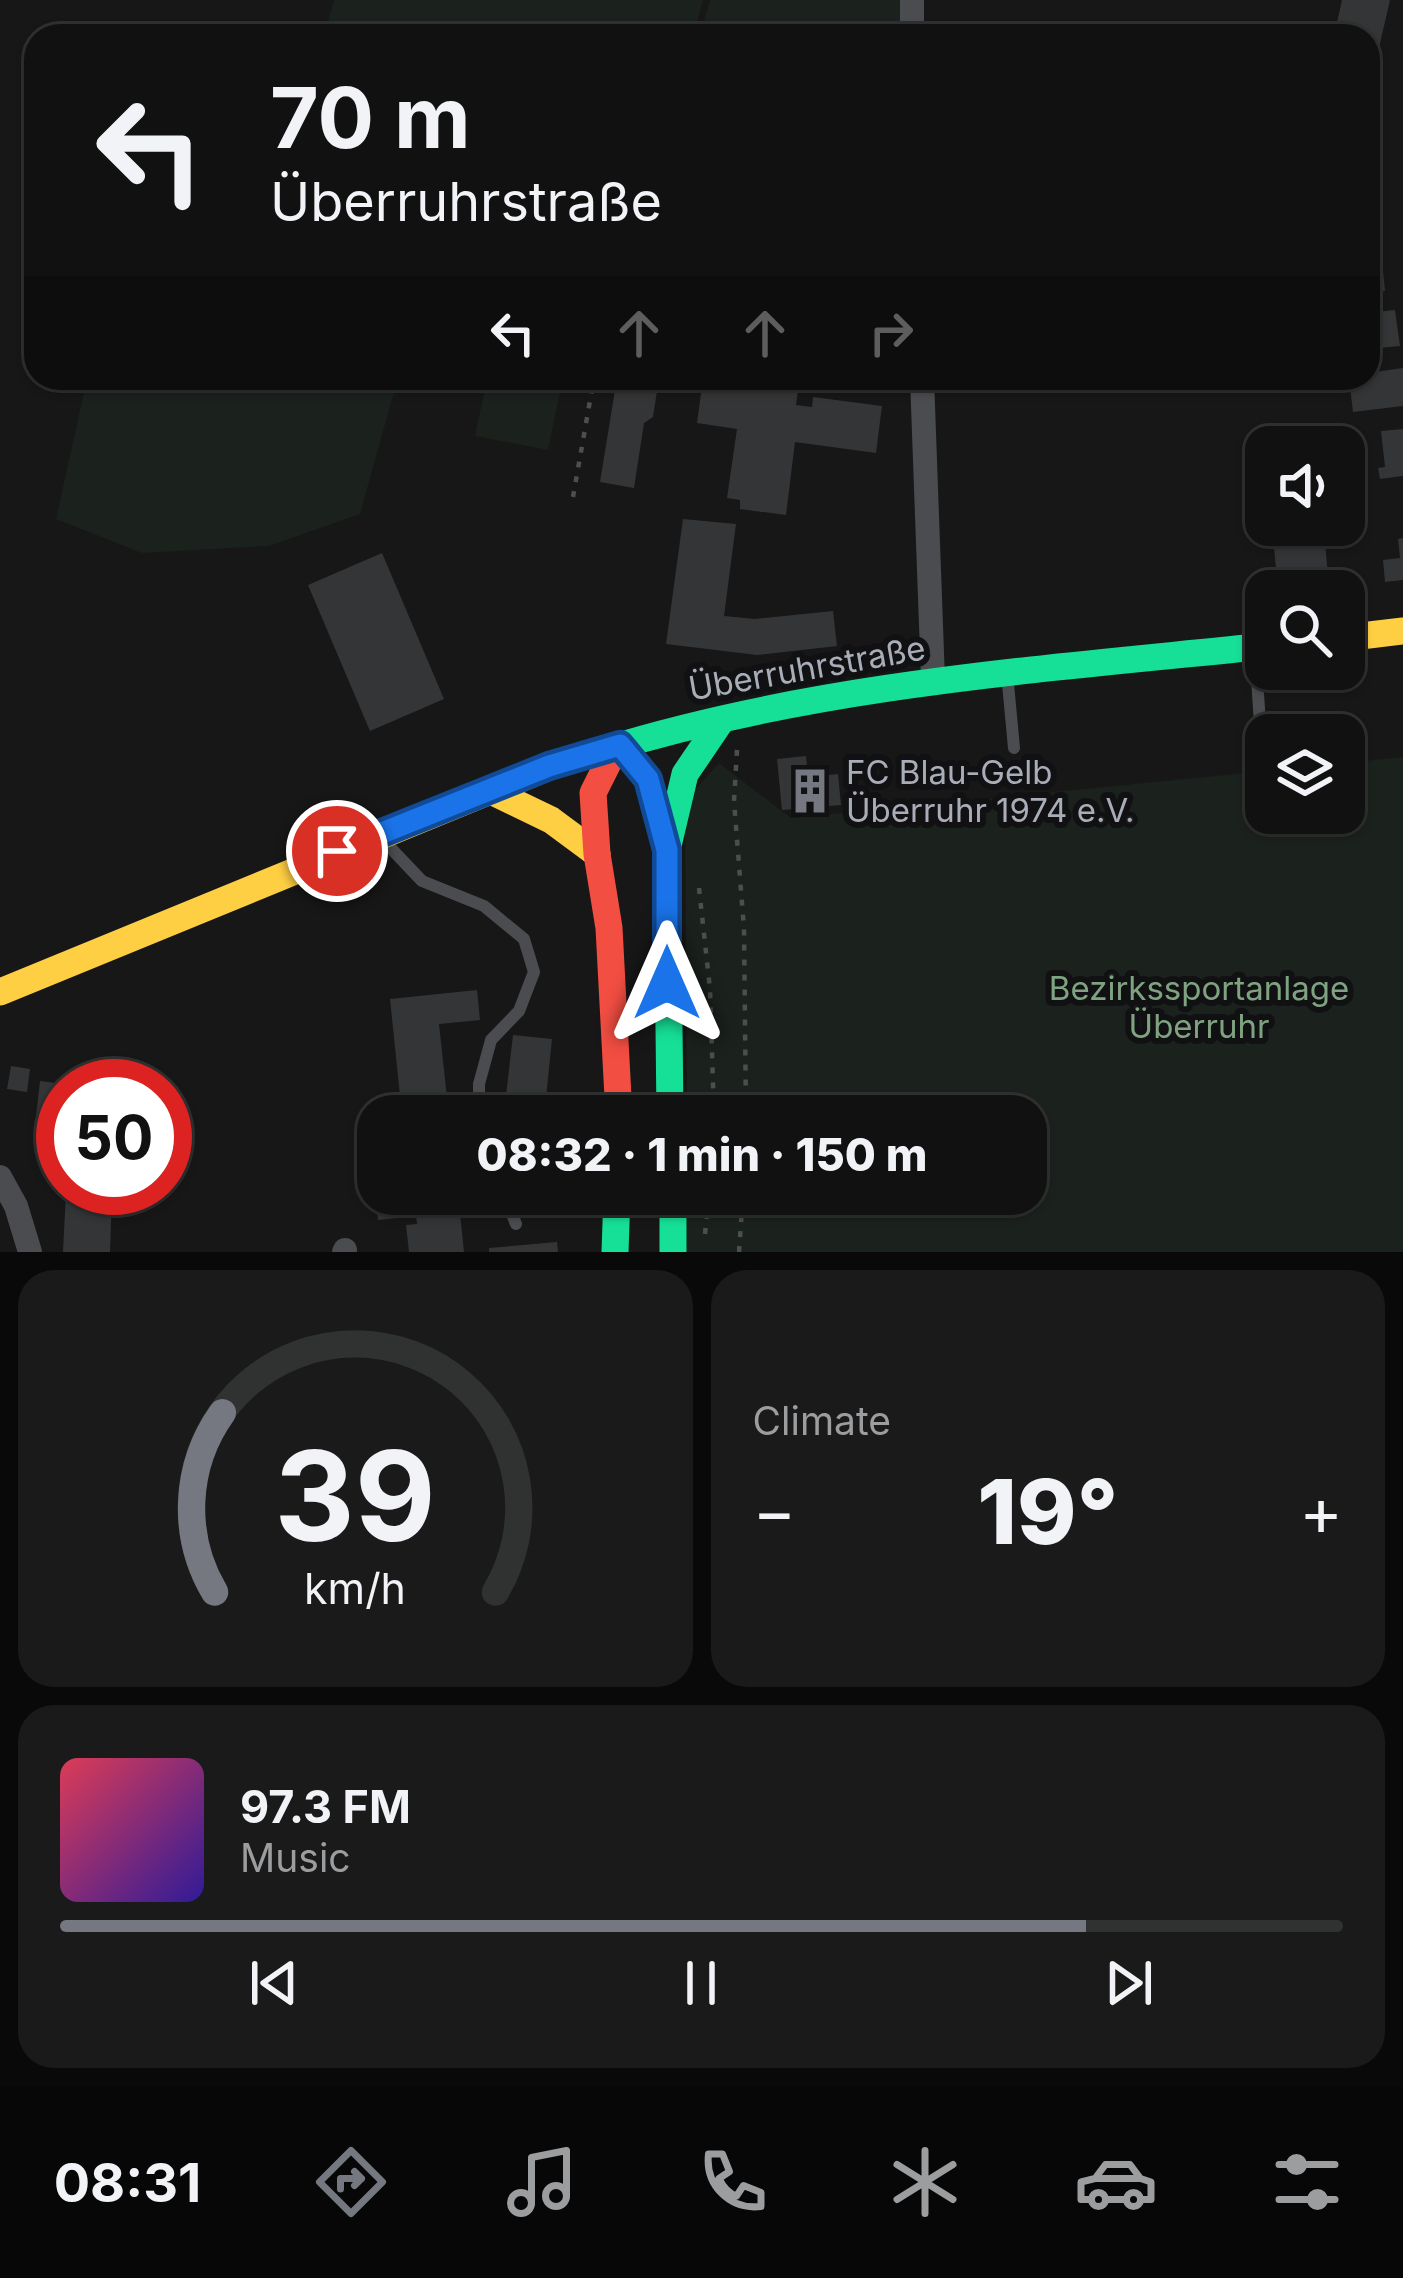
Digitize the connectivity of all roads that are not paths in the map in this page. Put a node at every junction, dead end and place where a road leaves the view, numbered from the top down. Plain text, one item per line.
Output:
1 (922, 390) edge
2 (1403, 631) edge
3 (1365, 636) edge
4 (1245, 647) edge
5 (1007, 671) junction
6 (932, 680) junction
7 (721, 721) junction
8 (619, 745) junction
9 (1014, 748) dead end
10 (489, 790) junction
11 (378, 834) junction
12 (667, 850) junction
13 (597, 854) junction
14 (0, 992) edge
15 (479, 1095) edge
16 (618, 1095) edge
17 (670, 1095) edge
18 (0, 1177) edge
19 (512, 1215) edge
20 (616, 1215) edge
21 (673, 1215) edge
22 (516, 1224) dead end
23 (30, 1252) edge
24 (614, 1252) edge
25 (673, 1252) edge

1 - 6 street
2 - 3 main road
4 - 5 main road, Überruhrstraße
5 - 6 main road, Überruhrstraße
5 - 9 lane
6 - 7 main road, Überruhrstraße
7 - 8 main road, Überruhrstraße
7 - 12 main road
8 - 10 main road, Überruhrstraße
8 - 12 main road
8 - 13 main road
10 - 11 main road, Überruhrstraße
10 - 13 main road
11 - 14 main road, Überruhrstraße
11 - 15 lane
12 - 17 main road
13 - 16 main road
18 - 23 street
19 - 22 lane
20 - 24 main road
21 - 25 main road

